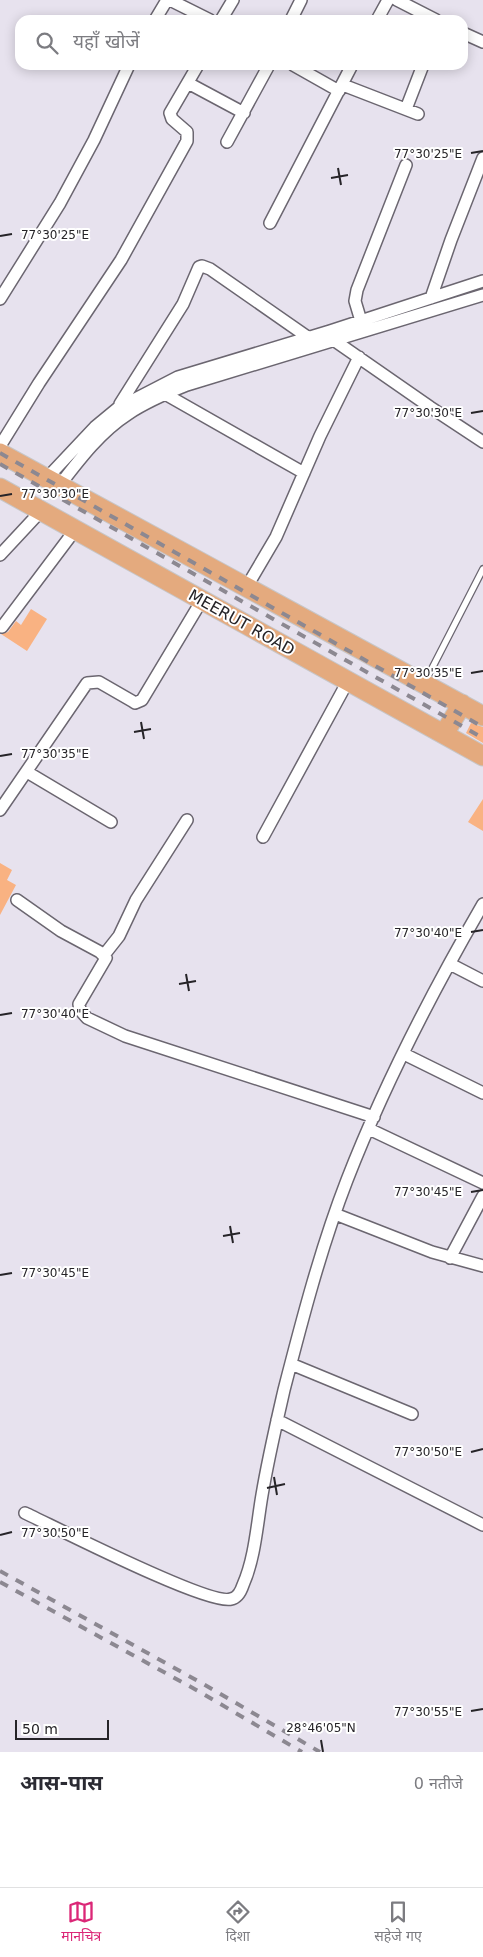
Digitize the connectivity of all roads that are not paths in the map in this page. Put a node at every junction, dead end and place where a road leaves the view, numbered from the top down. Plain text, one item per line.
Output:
1 (169, 0) edge
2 (233, 0) edge
3 (301, 0) edge
4 (388, 0) edge
5 (397, 0) edge
6 (158, 15) edge
7 (200, 15) edge
8 (224, 15) edge
9 (294, 15) edge
10 (380, 15) edge
11 (426, 15) edge
12 (468, 35) edge
13 (483, 42) edge
14 (127, 70) edge
15 (195, 70) edge
16 (266, 70) edge
17 (304, 70) edge
18 (350, 70) edge
19 (421, 70) edge
20 (188, 82) junction
21 (341, 88) junction
22 (406, 109) junction
23 (244, 113) junction
24 (418, 114) dead end
25 (227, 142) dead end
26 (483, 158) edge
27 (406, 165) dead end
28 (270, 223) dead end
29 (483, 282) edge
30 (483, 295) edge
31 (436, 296) junction
32 (0, 300) edge
33 (443, 308) junction
34 (361, 321) junction
35 (309, 338) junction
36 (335, 341) junction
37 (268, 355) junction
38 (359, 357) junction
39 (165, 394) junction
40 (118, 408) junction
41 (483, 442) edge
42 (0, 446) edge
43 (0, 453) edge
44 (304, 473) junction
45 (53, 482) junction
46 (0, 488) edge
47 (41, 511) junction
48 (75, 530) junction
49 (0, 555) edge
50 (483, 569) edge
51 (246, 588) junction
52 (202, 600) junction
53 (2, 627) dead end
54 (348, 681) junction
55 (424, 684) junction
56 (462, 704) junction
57 (483, 716) edge
58 (444, 734) junction
59 (483, 756) edge
60 (27, 772) junction
61 (0, 810) edge
62 (187, 820) dead end
63 (110, 822) dead end
64 (263, 837) dead end
65 (17, 900) dead end
66 (483, 904) edge
67 (104, 955) junction
68 (450, 964) junction
69 (483, 981) edge
70 (404, 1054) junction
71 (483, 1093) edge
72 (374, 1117) junction
73 (369, 1129) junction
74 (481, 1178) edge
75 (483, 1196) edge
76 (335, 1214) junction
77 (450, 1258) junction
78 (483, 1266) edge
79 (291, 1364) junction
80 (412, 1414) dead end
81 (277, 1420) junction
82 (25, 1513) dead end
83 (483, 1525) edge

1 - 6 street
1 - 7 street
2 - 8 street
3 - 9 street
4 - 10 street
5 - 11 street
12 - 13 street
14 - 32 street
15 - 20 street
16 - 23 street
17 - 21 street
18 - 21 street
19 - 22 street
20 - 23 street
20 - 42 street
21 - 22 street
21 - 28 street
22 - 24 street
23 - 25 street
26 - 31 street
27 - 34 street
29 - 31 street
30 - 33 street
31 - 33 street
31 - 34 street
33 - 36 street
34 - 35 street
35 - 37 street
35 - 40 street
36 - 37 street
36 - 38 street
37 - 39 street
37 - 40 street
38 - 41 street
38 - 44 street
39 - 44 street
39 - 45 street
40 - 45 street
43 - 45 highway, MEERUT ROAD
44 - 51 street
45 - 51 highway, MEERUT ROAD
46 - 47 highway, MEERUT ROAD
47 - 48 highway, MEERUT ROAD
47 - 49 street
48 - 52 highway, MEERUT ROAD
48 - 53 street
50 - 55 lane
51 - 55 highway, MEERUT ROAD
52 - 54 highway, MEERUT ROAD
52 - 60 street
54 - 58 highway, MEERUT ROAD
54 - 64 street
55 - 56 highway, MEERUT ROAD
56 - 57 highway, MEERUT ROAD
56 - 58 highway
58 - 59 highway, MEERUT ROAD
60 - 61 street
60 - 63 street
62 - 67 street
65 - 67 street
66 - 68 street
67 - 72 street
68 - 69 street
68 - 70 street
70 - 71 street
70 - 72 street
72 - 73 street
73 - 74 street
73 - 76 street
75 - 77 street
76 - 77 street
76 - 79 street
77 - 78 street
79 - 80 street
79 - 81 street
81 - 82 street
81 - 83 street

